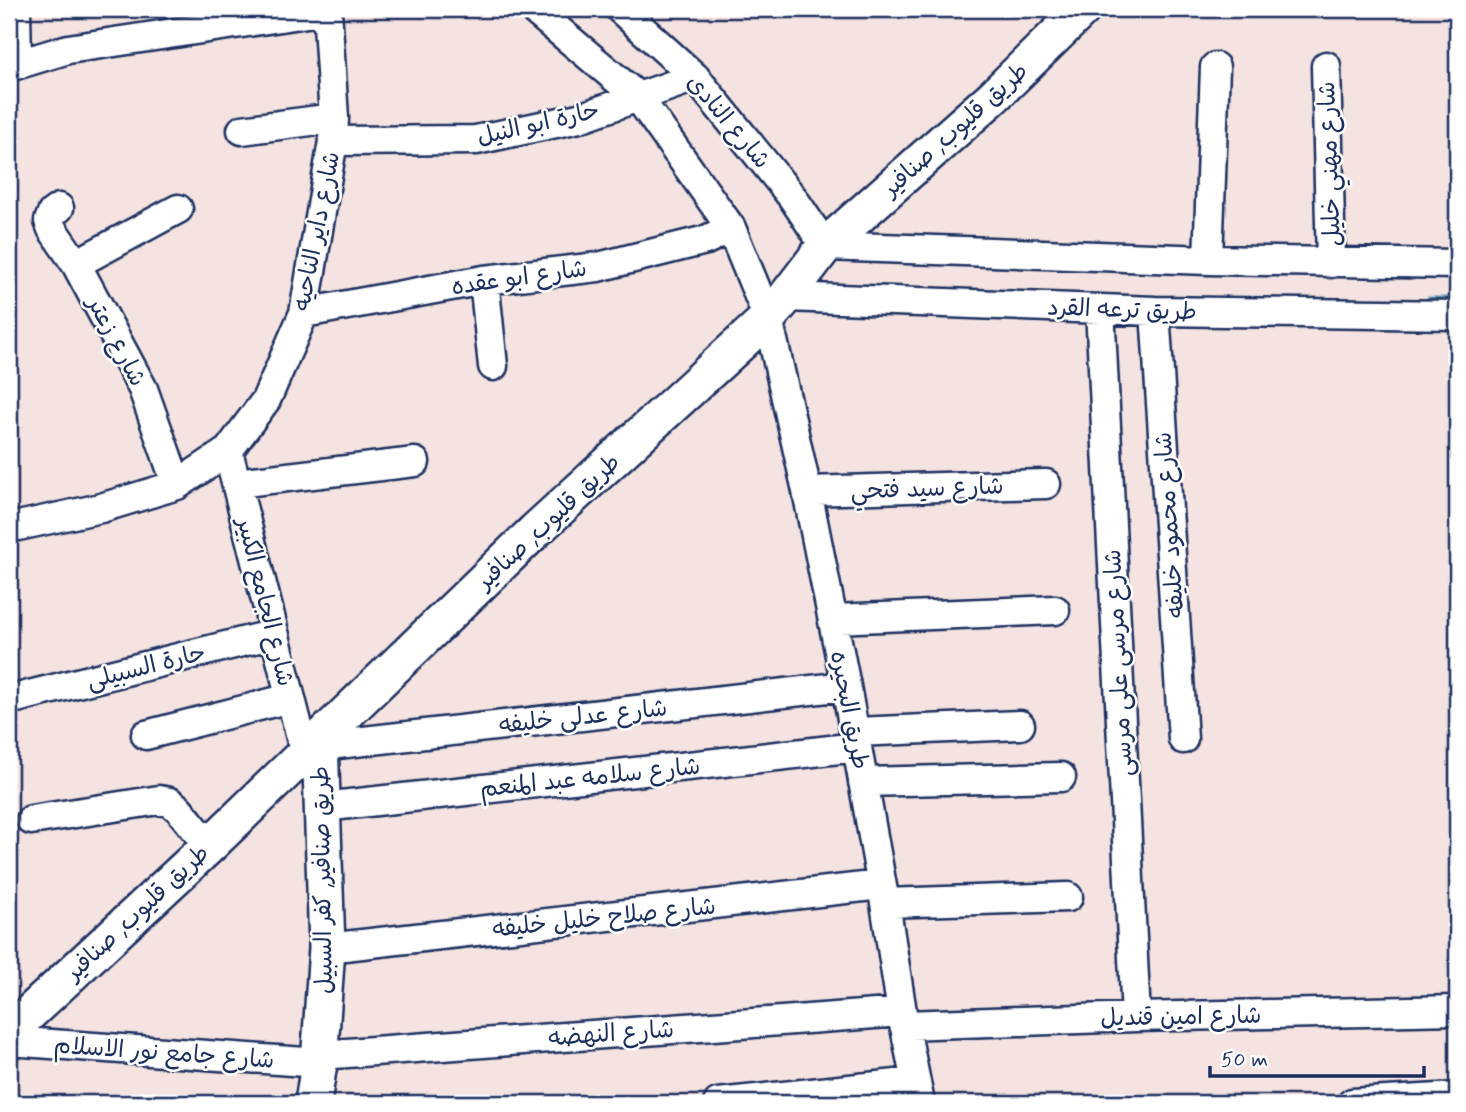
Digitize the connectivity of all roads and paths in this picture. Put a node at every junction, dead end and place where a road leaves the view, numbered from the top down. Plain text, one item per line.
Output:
1 (16, 9) edge
2 (327, 9) edge
3 (533, 9) edge
4 (620, 9) edge
5 (1083, 9) edge
6 (13, 66) edge
7 (1326, 66) dead end
8 (1215, 67) dead end
9 (695, 77) junction
10 (638, 97) junction
11 (334, 129) junction
12 (242, 130) dead end
13 (59, 208) dead end
14 (178, 209) dead end
15 (731, 228) junction
16 (825, 246) junction
17 (1208, 260) junction
18 (1331, 263) junction
19 (76, 264) junction
20 (1457, 264) edge
21 (484, 280) junction
22 (777, 308) junction
23 (1100, 309) junction
24 (1155, 312) junction
25 (303, 313) junction
26 (1457, 315) edge
27 (493, 366) dead end
28 (228, 451) junction
29 (415, 462) dead end
30 (236, 484) junction
31 (1046, 484) dead end
32 (177, 485) junction
33 (807, 491) junction
34 (9, 522) edge
35 (1055, 610) dead end
36 (832, 619) junction
37 (274, 634) junction
38 (846, 686) junction
39 (18, 698) dead end
40 (290, 698) junction
41 (1020, 725) dead end
42 (146, 735) dead end
43 (856, 739) junction
44 (1183, 739) dead end
45 (315, 746) junction
46 (1061, 776) dead end
47 (863, 782) junction
48 (323, 807) junction
49 (31, 820) dead end
50 (209, 846) junction
51 (883, 894) junction
52 (1068, 897) dead end
53 (327, 948) junction
54 (1457, 1010) edge
55 (1136, 1017) junction
56 (903, 1018) junction
57 (9, 1032) edge
58 (9, 1041) edge
59 (319, 1059) junction
60 (918, 1092) edge
61 (1457, 1097) edge
62 (313, 1103) edge
63 (718, 1103) edge
64 (1352, 1103) edge

1 - 6 street
2 - 6 street
2 - 11 street, شارع داير الناحيه
3 - 10 street, طريق البحيره
4 - 9 street, شارع النادى
5 - 16 street, طريق قليوب, صنافير
7 - 18 street, شارع مهني خليل
8 - 17 street
9 - 10 street, حارة ابو النيل
9 - 16 street, شارع النادى
10 - 11 street, حارة ابو النيل
10 - 15 street, طريق البحيره
11 - 12 street, حارة ابو النيل
11 - 25 street, شارع داير الناحيه
13 - 19 street, شارع زعتر
14 - 19 street
15 - 21 street, شارع ابو عقده
15 - 22 street, طريق البحيره
16 - 17 street
16 - 22 street, طريق قليوب, صنافير
17 - 18 street
18 - 20 street
19 - 32 street, شارع زعتر
21 - 25 street, شارع ابو عقده
21 - 27 street
22 - 23 street, طريق ترعه القرد
22 - 33 street, طريق البحيره
22 - 45 street, طريق قليوب, صنافير
23 - 24 street, طريق ترعه القرد
23 - 55 street, شارع مرسى على مرسى
24 - 26 street, طريق ترعه القرد
24 - 44 street, شارع محمود خليفه
25 - 28 street, شارع داير الناحيه
28 - 30 street, شارع الجامع الكبير
28 - 32 street, شارع داير الناحيه
29 - 30 street
30 - 37 street, شارع الجامع الكبير
31 - 33 street, شارع سيد فتحي
32 - 34 street, شارع داير الناحيه
33 - 36 street, طريق البحيره
35 - 36 street
36 - 38 street, طريق البحيره
37 - 39 street, حارة السبيلى
37 - 40 street, شارع الجامع الكبير
38 - 43 street, طريق البحيره
38 - 45 street, شارع عدلى خليفه
40 - 42 street
40 - 45 street, شارع الجامع الكبير
41 - 43 street, شارع سلامه عبد المنعم
43 - 47 street, طريق البحيره
43 - 48 street, شارع سلامه عبد المنعم
45 - 48 street, طريق صنافير, كفر السبيل
45 - 50 street, طريق قليوب, صنافير
46 - 47 street
47 - 51 street, طريق البحيره
48 - 53 street, طريق صنافير, كفر السبيل
49 - 50 street
50 - 57 street, طريق قليوب, صنافير
51 - 52 street, شارع صلاح خليل خليفه
51 - 53 street, شارع صلاح خليل خليفه
51 - 56 street, طريق البحيره
53 - 59 street, طريق صنافير, كفر السبيل
54 - 55 street, شارع امين قنديل
55 - 56 street, شارع امين قنديل
56 - 59 street, شارع النهضه
56 - 60 street, طريق البحيره
58 - 59 street, شارع جامع نور الاسلام
59 - 62 street, طريق صنافير, كفر السبيل
60 - 63 street
61 - 64 street

